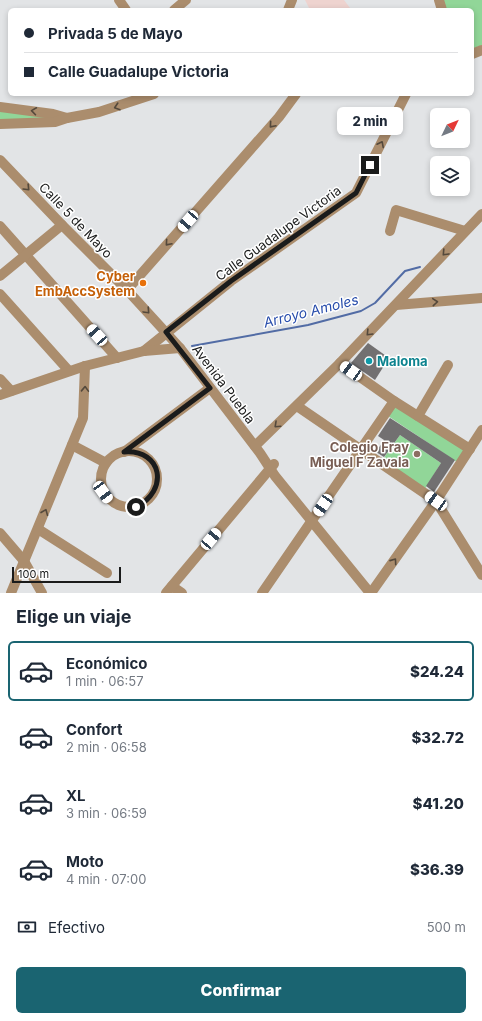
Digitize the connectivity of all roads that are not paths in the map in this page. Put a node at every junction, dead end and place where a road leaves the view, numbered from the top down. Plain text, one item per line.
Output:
1 (186, 0) edge
2 (176, 8) edge
3 (148, 96) edge
4 (295, 96) edge
5 (405, 96) edge
6 (0, 107) edge
7 (67, 118) junction
8 (0, 124) edge
9 (2, 166) edge
10 (482, 214) edge
11 (62, 225) junction
12 (0, 226) edge
13 (390, 231) dead end
14 (465, 231) junction
15 (26, 254) junction
16 (0, 276) edge
17 (127, 290) junction
18 (0, 294) edge
19 (482, 298) edge
20 (396, 305) junction
21 (166, 332) junction
22 (180, 348) junction
23 (144, 351) junction
24 (117, 358) junction
25 (340, 363) junction
26 (448, 365) dead end
27 (85, 366) junction
28 (69, 371) junction
29 (0, 379) edge
30 (210, 388) junction
31 (11, 391) junction
32 (0, 395) edge
33 (394, 401) junction
34 (297, 406) junction
35 (418, 416) junction
36 (482, 430) edge
37 (72, 445) junction
38 (470, 449) junction
39 (257, 450) junction
40 (360, 450) junction
41 (124, 452) junction
42 (106, 463) junction
43 (272, 467) junction
44 (436, 501) junction
45 (314, 519) junction
46 (38, 529) junction
47 (0, 533) edge
48 (24, 561) junction
49 (107, 573) dead end
50 (482, 576) edge
51 (169, 589) edge
52 (373, 592) edge
53 (11, 593) edge
54 (42, 593) edge
55 (182, 593) edge
56 (262, 593) edge

1 - 2 street
3 -> 7 street
4 -> 17 street
21 -> 5 street, Calle Guadalupe Victoria
7 -> 6 street
7 - 8 street
9 -> 11 street, Calle 5 de Mayo
10 - 14 street
11 - 15 street
11 - 17 street, Calle 5 de Mayo
12 - 15 street
13 - 14 street
14 -> 20 street
15 - 16 street
15 - 24 street
17 -> 21 street, Calle 5 de Mayo
18 - 28 street
20 -> 19 street
20 -> 25 street
21 - 22 street, Avenida Puebla
21 - 23 street, Calle Guadalupe Victoria
22 - 23 street
22 - 30 street, Avenida Puebla
23 - 24 street
24 - 27 street
25 - 33 street
25 - 34 street
26 - 35 street
27 - 28 street
37 -> 27 street
28 - 31 street
29 - 31 street
30 - 39 street, Avenida Puebla
30 - 41 street
31 - 32 street
33 - 35 street
33 - 40 street
34 -> 39 street
34 - 40 street
35 - 38 street
36 - 38 street
37 - 42 street
46 -> 37 street
38 - 44 street
39 - 43 street, Avenida Puebla
40 - 44 street
40 - 45 street
41 - 42 street
41 - 42 street
43 - 45 street, Avenida Puebla
43 - 51 street
44 - 50 street
52 -> 44 street
45 - 52 street, Avenida Puebla
45 - 56 street
46 - 48 street
46 - 49 street
47 - 48 street
48 - 53 street
48 - 54 street
51 - 55 street

